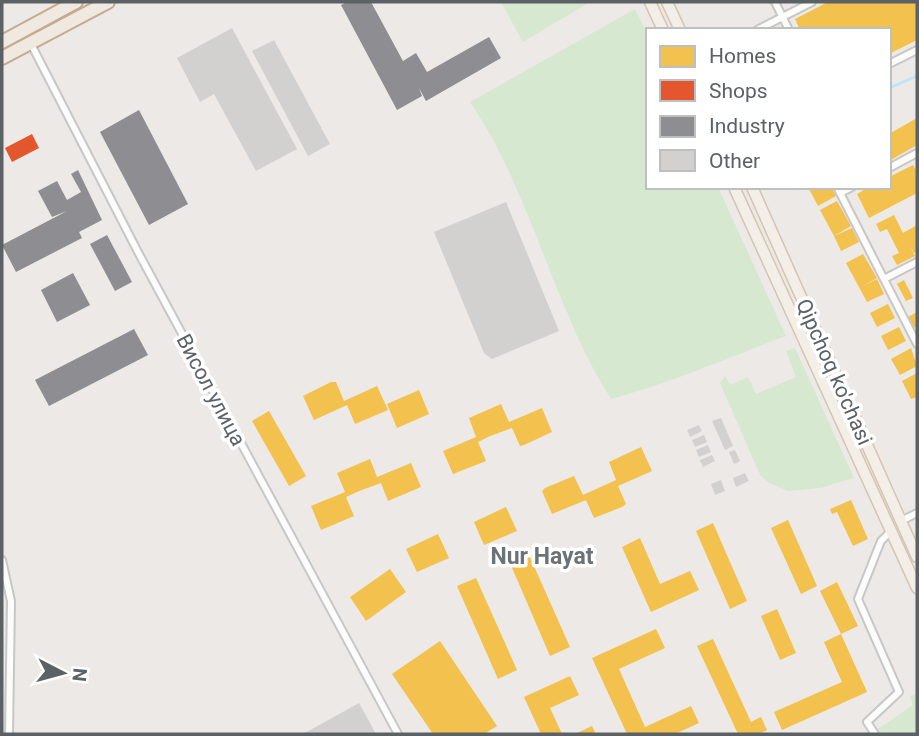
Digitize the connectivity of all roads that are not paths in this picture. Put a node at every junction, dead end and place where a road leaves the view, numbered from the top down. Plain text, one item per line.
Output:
1 (76, 2) edge
2 (107, 2) edge
3 (650, 2) edge
4 (667, 2) edge
5 (775, 2) edge
6 (812, 2) edge
7 (782, 17) junction
8 (662, 28) edge
9 (679, 28) edge
10 (761, 28) edge
11 (788, 28) edge
12 (2, 42) edge
13 (30, 43) junction
14 (917, 50) edge
15 (2, 58) edge
16 (891, 63) edge
17 (917, 153) edge
18 (891, 167) edge
19 (735, 189) edge
20 (753, 189) edge
21 (839, 190) edge
22 (917, 261) edge
23 (884, 279) junction
24 (917, 344) edge
25 (878, 473) junction
26 (866, 478) junction
27 (917, 513) edge
28 (901, 521) junction
29 (891, 531) junction
30 (917, 556) edge
31 (2, 560) edge
32 (917, 588) edge
33 (9, 734) edge
34 (398, 734) edge
35 (875, 734) edge

1 - 12 highway
2 - 13 highway
3 - 8 main road
4 - 9 main road
5 - 7 street
6 - 7 street
7 - 10 street
7 - 11 street
13 - 15 highway
13 - 34 street, Висол улица
14 - 16 street
17 - 18 street
19 - 26 main road, Qipchoq ko'chasi
20 - 25 main road, Qipchoq ko'chasi
21 - 23 street
22 - 23 street
23 - 24 street
25 - 26 main road
25 - 28 main road, Qipchoq ko'chasi
26 - 29 main road, Qipchoq ko'chasi
27 - 28 street
28 - 30 main road, Qipchoq ko'chasi
29 - 32 main road, Qipchoq ko'chasi
29 - 35 street
31 - 33 street

